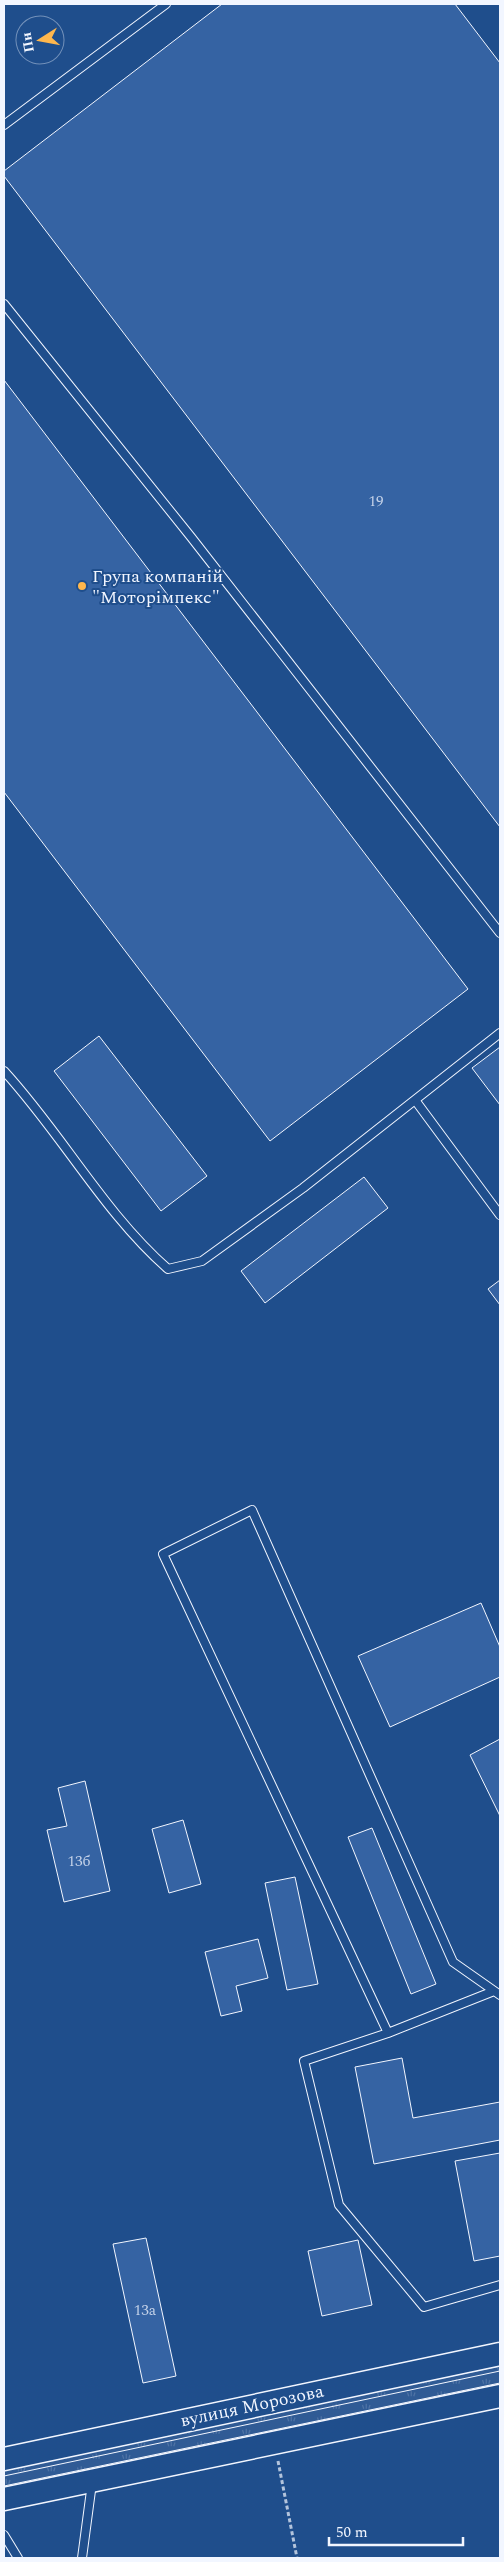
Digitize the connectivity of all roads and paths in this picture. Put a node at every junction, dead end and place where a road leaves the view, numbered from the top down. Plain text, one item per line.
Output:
1 (166, 4) edge
2 (4, 125) edge
3 (4, 304) edge
4 (500, 933) edge
5 (500, 1033) edge
6 (4, 1072) edge
7 (415, 1100) junction
8 (500, 1214) edge
9 (497, 1993) edge
10 (388, 2033) junction
11 (500, 2285) edge
12 (500, 2354) edge
13 (500, 2396) edge
14 (4, 2459) edge
15 (278, 2461) dead end
16 (92, 2481) junction
17 (4, 2499) edge
18 (4, 2535) edge
19 (18, 2558) edge
20 (82, 2558) edge
21 (297, 2558) edge

1 - 2 lane
3 - 4 lane
5 - 7 lane
6 - 7 lane
7 - 8 lane
9 - 10 lane
9 - 10 lane
10 - 11 lane
12 - 14 main road, вулиця Морозова
13 - 16 main road
15 - 21 path
16 - 17 main road
16 - 20 lane
18 - 19 lane

